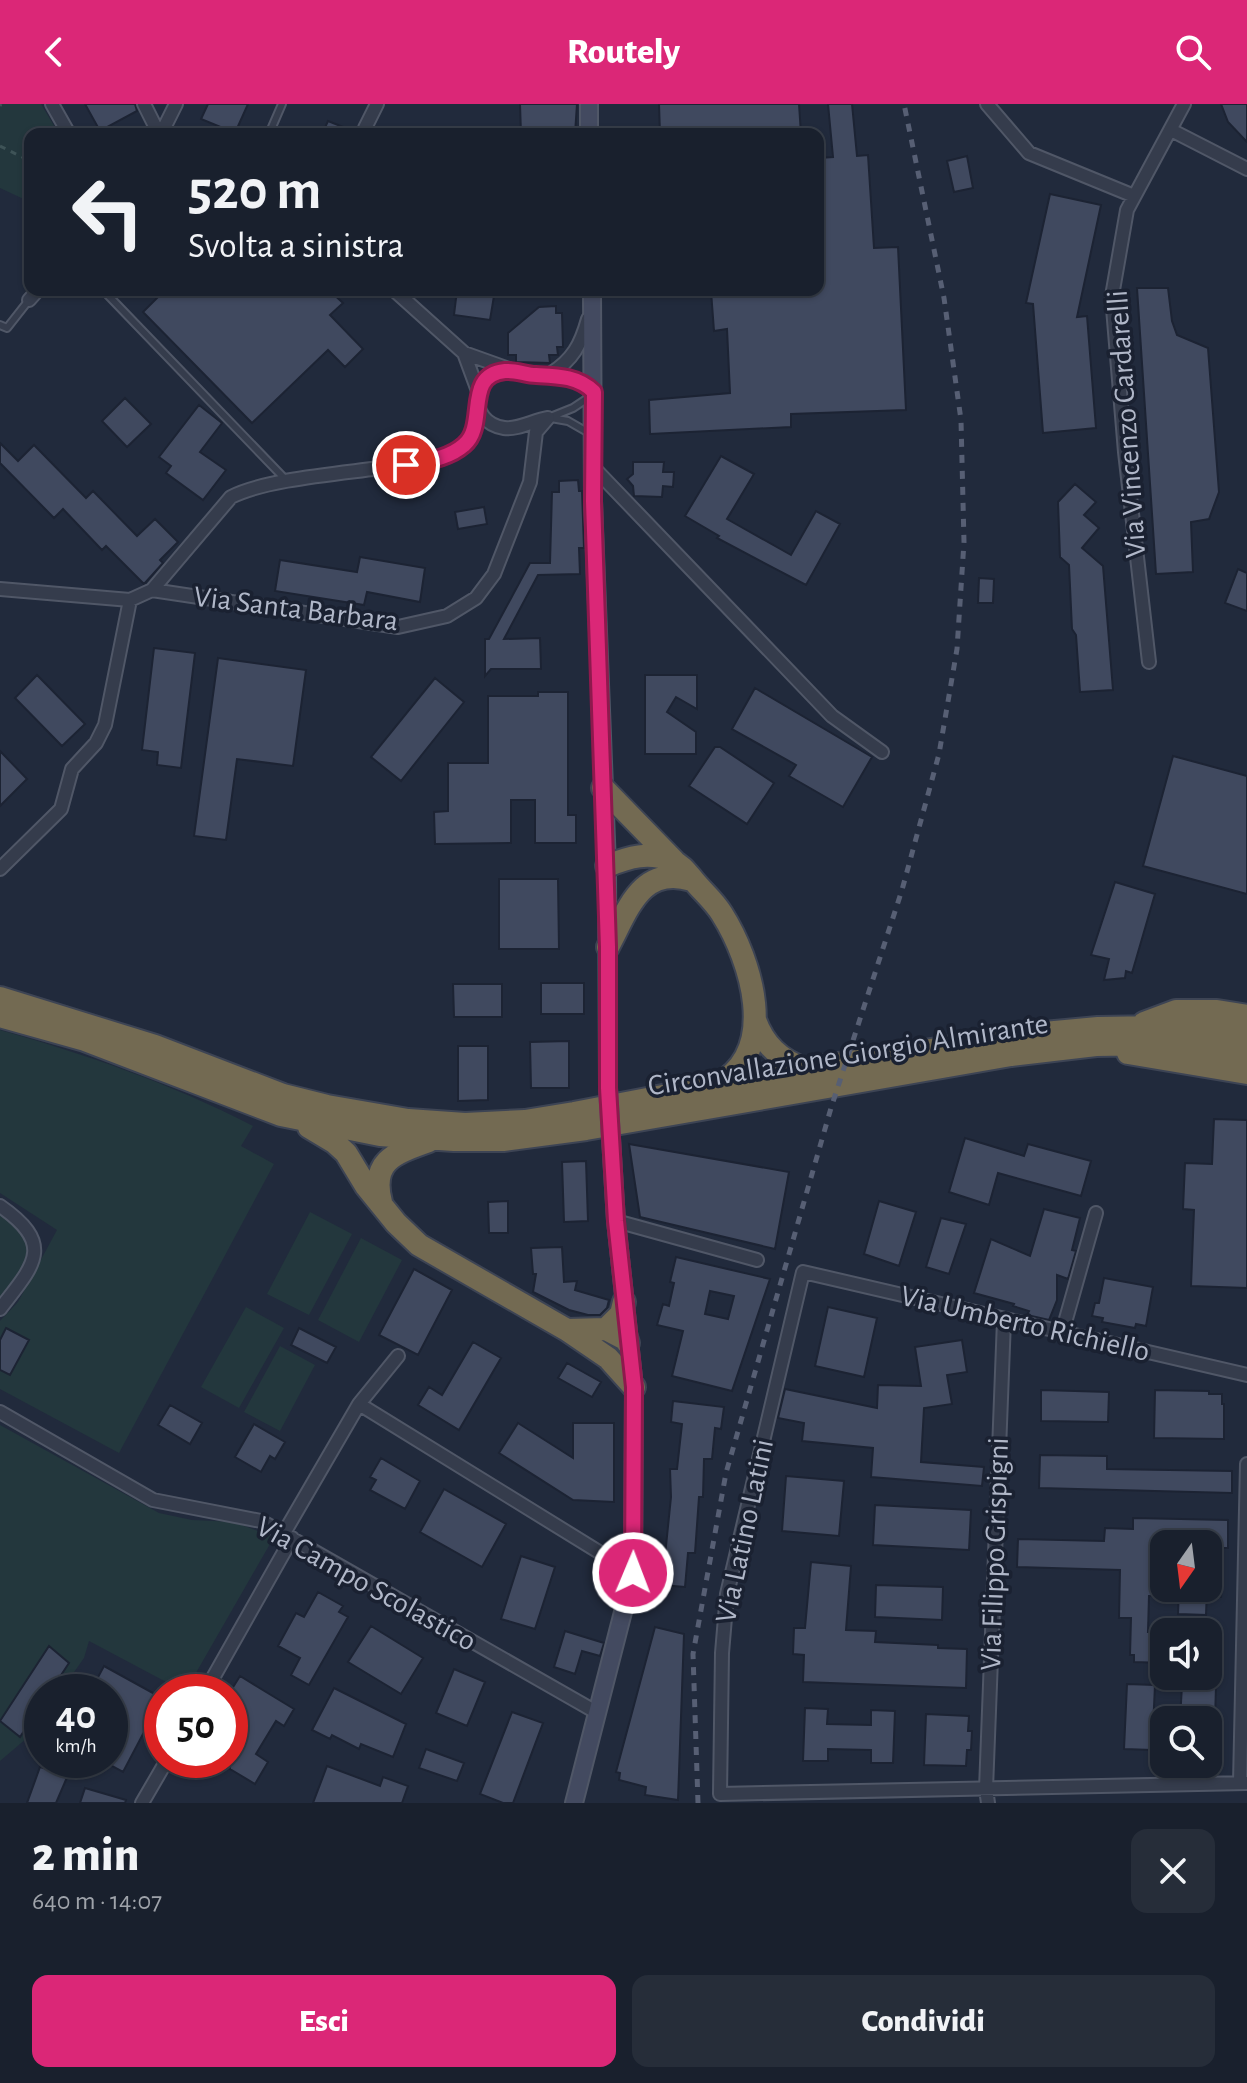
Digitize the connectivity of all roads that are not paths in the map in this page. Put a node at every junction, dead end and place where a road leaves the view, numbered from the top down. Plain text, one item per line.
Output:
1 (52, 104) edge
2 (144, 104) edge
3 (176, 104) edge
4 (282, 104) edge
5 (377, 104) edge
6 (589, 104) edge
7 (987, 104) edge
8 (1184, 104) edge
9 (66, 128) edge
10 (157, 128) edge
11 (163, 128) edge
12 (272, 128) edge
13 (365, 128) dead end
14 (589, 128) edge
15 (1171, 130) junction
16 (1247, 169) edge
17 (1134, 196) junction
18 (33, 296) edge
19 (109, 296) edge
20 (401, 296) edge
21 (592, 297) edge
22 (29, 300) joint
23 (0, 325) edge
24 (464, 353) junction
25 (513, 371) junction
26 (550, 374) junction
27 (478, 391) junction
28 (594, 392) junction
29 (477, 405) junction
30 (548, 418) junction
31 (593, 437) junction
32 (593, 467) junction
33 (287, 482) junction
34 (0, 589) edge
35 (152, 590) junction
36 (130, 600) junction
37 (1149, 662) dead end
38 (882, 752) dead end
39 (603, 788) junction
40 (607, 866) junction
41 (0, 869) edge
42 (667, 869) junction
43 (608, 947) junction
44 (0, 998) edge
45 (0, 1016) edge
46 (1247, 1016) edge
47 (755, 1020) junction
48 (1132, 1027) junction
49 (1247, 1036) edge
50 (1096, 1045) junction
51 (1247, 1053) edge
52 (805, 1069) junction
53 (1247, 1073) edge
54 (702, 1089) junction
55 (281, 1115) junction
56 (434, 1139) junction
57 (381, 1202) junction
58 (0, 1206) edge
59 (1096, 1213) dead end
60 (616, 1221) junction
61 (757, 1260) dead end
62 (803, 1272) joint
63 (624, 1302) junction
64 (0, 1309) edge
65 (1004, 1320) junction
66 (606, 1329) junction
67 (567, 1330) junction
68 (1062, 1333) junction
69 (622, 1352) junction
70 (398, 1356) dead end
71 (1247, 1375) edge
72 (634, 1387) joint
73 (359, 1404) junction
74 (0, 1412) edge
75 (1247, 1464) edge
76 (288, 1536) junction
77 (633, 1573) junction
78 (215, 1674) edge
79 (596, 1712) junction
80 (157, 1778) edge
81 (1243, 1783) edge
82 (986, 1789) junction
83 (142, 1803) edge
84 (574, 1803) edge
85 (988, 1803) edge

1 - 9 street
2 - 10 street
3 - 11 street
4 - 12 lane
5 - 13 street
6 - 14 main road
7 - 17 street
8 - 15 street, Via Vincenzo Cardarelli
15 - 16 street
15 - 17 street, Via Vincenzo Cardarelli
17 - 37 street, Via Vincenzo Cardarelli
18 - 22 street
19 - 33 lane
20 - 24 street
21 - 26 street
21 - 28 main road
22 - 23 lane
24 - 25 street
24 - 27 street
25 - 26 street
25 - 27 street
26 - 28 street
27 - 29 street
28 - 30 lane
28 - 31 main road
29 - 30 street
29 - 33 street
30 - 31 lane
30 - 35 street, Via Santa Barbara
31 - 32 main road
32 - 38 street
32 - 39 main road
33 - 35 street
34 - 36 street
35 - 36 street
36 - 41 street
39 - 40 main road
39 - 42 highway
40 - 42 highway
40 - 43 main road
42 - 43 highway
42 - 47 highway
43 - 60 main road, bridge
44 - 54 highway, Circonvallazione Giorgio Almirante
45 - 55 highway, Circonvallazione Giorgio Almirante
46 - 48 highway
47 - 52 highway
47 - 54 highway
48 - 49 highway, Circonvallazione Giorgio Almirante
48 - 52 highway, Circonvallazione Giorgio Almirante
50 - 51 highway, Circonvallazione Giorgio Almirante
50 - 53 highway
50 - 56 highway, Circonvallazione Giorgio Almirante
52 - 54 highway, Circonvallazione Giorgio Almirante
55 - 56 highway, Circonvallazione Giorgio Almirante
55 - 57 highway
56 - 57 highway
57 - 67 highway
58 - 64 street
59 - 68 street
60 - 61 street
60 - 63 main road
62 - 65 street, Via Umberto Richiello
62 - 82 street, Via Latino Latini
63 - 66 highway
63 - 69 main road
65 - 68 street, Via Umberto Richiello
65 - 82 street, Via Filippo Grispigni
66 - 67 highway
66 - 69 highway
67 - 69 highway
68 - 71 street, Via Umberto Richiello
69 - 72 highway
70 - 73 street
72 - 77 main road
73 - 76 street
73 - 77 street
74 - 76 street, Via Campo Scolastico
75 - 81 street
76 - 78 street
76 - 79 street, Via Campo Scolastico
77 - 79 main road
79 - 84 main road
80 - 83 street
81 - 82 street
82 - 85 street, Via Filippo Grispigni

